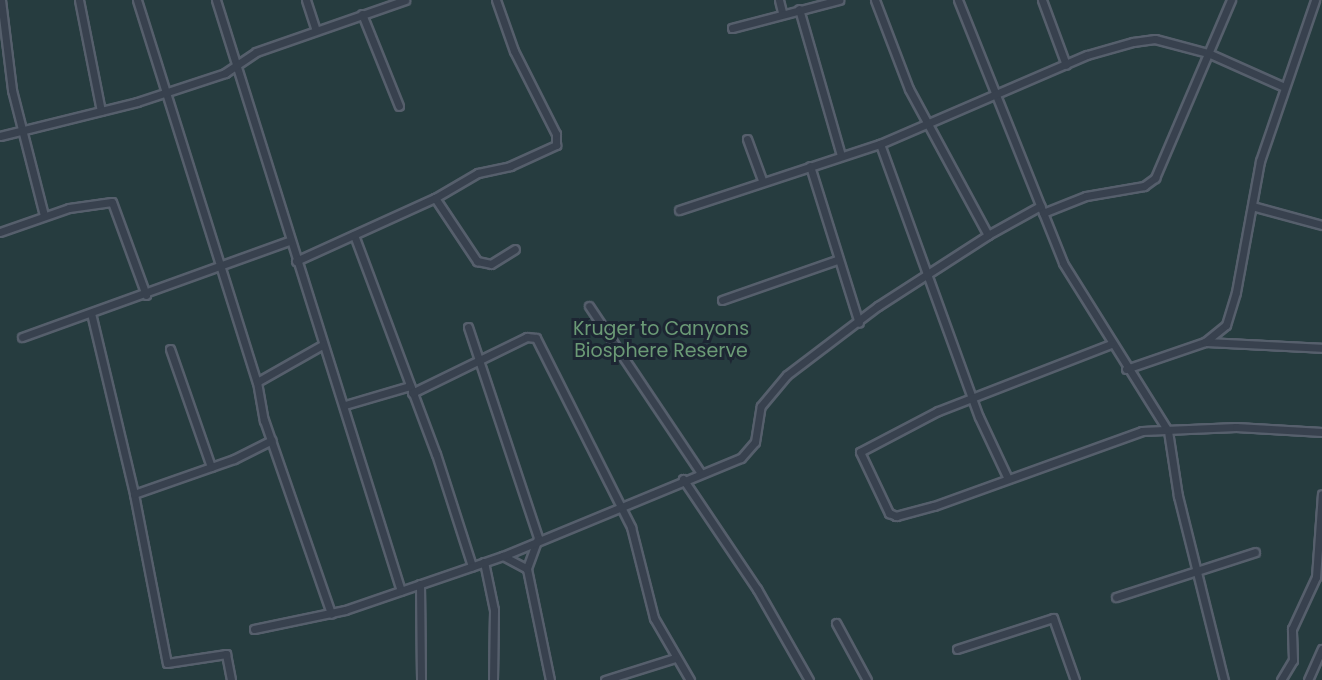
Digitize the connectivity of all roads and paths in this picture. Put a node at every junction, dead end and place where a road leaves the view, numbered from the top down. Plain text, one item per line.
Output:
1 (1, 0) edge
2 (79, 0) edge
3 (136, 0) edge
4 (216, 0) edge
5 (306, 0) edge
6 (405, 0) edge
7 (496, 0) edge
8 (779, 0) edge
9 (839, 0) edge
10 (875, 0) edge
11 (958, 0) edge
12 (1042, 0) edge
13 (1231, 0) edge
14 (1318, 1) edge
15 (392, 3) edge
16 (799, 9) junction
17 (782, 12) junction
18 (362, 15) junction
19 (732, 28) dead end
20 (316, 30) junction
21 (2, 39) edge
22 (1208, 53) junction
23 (1066, 65) junction
24 (235, 70) junction
25 (1282, 86) junction
26 (167, 92) junction
27 (993, 94) junction
28 (399, 106) dead end
29 (100, 111) junction
30 (927, 120) junction
31 (20, 131) junction
32 (0, 136) edge
33 (747, 139) dead end
34 (880, 144) junction
35 (841, 155) junction
36 (810, 166) junction
37 (762, 180) junction
38 (435, 198) junction
39 (1251, 206) junction
40 (679, 210) dead end
41 (1042, 210) junction
42 (44, 216) junction
43 (1322, 225) edge
44 (0, 232) edge
45 (354, 235) junction
46 (988, 235) junction
47 (289, 241) junction
48 (515, 249) dead end
49 (837, 260) junction
50 (296, 261) junction
51 (219, 265) junction
52 (929, 277) junction
53 (146, 295) junction
54 (722, 299) dead end
55 (589, 306) dead end
56 (91, 313) junction
57 (859, 323) junction
58 (468, 327) dead end
59 (22, 337) dead end
60 (1205, 342) junction
61 (1111, 344) junction
62 (322, 345) junction
63 (1322, 348) edge
64 (170, 349) dead end
65 (480, 361) junction
66 (1126, 369) junction
67 (257, 382) junction
68 (411, 389) junction
69 (973, 398) junction
70 (345, 405) junction
71 (1168, 431) junction
72 (1322, 432) edge
73 (272, 440) junction
74 (211, 467) junction
75 (699, 472) junction
76 (683, 479) junction
77 (1008, 479) junction
78 (134, 494) junction
79 (1322, 494) edge
80 (621, 506) junction
81 (538, 538) junction
82 (1255, 552) dead end
83 (503, 556) junction
84 (484, 562) junction
85 (472, 566) junction
86 (527, 569) junction
87 (1199, 569) junction
88 (420, 584) junction
89 (401, 591) junction
90 (1116, 597) dead end
91 (331, 614) junction
92 (836, 623) dead end
93 (254, 629) dead end
94 (957, 649) dead end
95 (1322, 649) edge
96 (675, 658) junction
97 (609, 679) edge
98 (231, 680) edge
99 (421, 680) edge
100 (494, 680) edge
101 (550, 680) edge
102 (690, 680) edge
103 (810, 680) edge
104 (867, 680) edge
105 (1075, 680) edge
106 (1224, 680) edge
107 (1281, 680) edge
108 (1308, 680) edge

1 - 21 street
2 - 29 street
3 - 26 street
4 - 24 street
5 - 20 street
6 - 15 street
7 - 38 street
8 - 17 street
9 - 16 street
10 - 30 street
11 - 27 street
12 - 23 street
13 - 22 street
14 - 25 street
15 - 18 street
16 - 17 street
16 - 35 street
17 - 19 street
18 - 20 street
18 - 28 street
20 - 24 street
21 - 31 street
22 - 23 street
22 - 25 street
22 - 41 street
23 - 27 street
24 - 26 street
24 - 47 street
25 - 39 street
26 - 29 street
26 - 51 street
27 - 30 street
27 - 41 street
29 - 31 street
30 - 34 street
30 - 46 street
31 - 32 street
31 - 42 street
33 - 37 street
34 - 35 street
34 - 52 street
35 - 36 street
36 - 37 street
36 - 49 street
37 - 40 street
38 - 45 street
38 - 48 street
39 - 43 street
39 - 60 street
41 - 46 street
41 - 61 street
42 - 44 street
42 - 53 street
45 - 50 street
45 - 68 street
46 - 52 street
47 - 50 street
47 - 51 street
49 - 54 street
49 - 57 street
50 - 62 street
51 - 53 street
51 - 67 street
52 - 57 street
52 - 69 street
53 - 56 street
55 - 75 street
56 - 59 street
56 - 78 street
57 - 75 street
58 - 65 street
60 - 63 street
60 - 66 street
61 - 66 street
61 - 69 street
62 - 67 street
62 - 70 street
64 - 74 street
65 - 68 street
65 - 80 street
65 - 81 street
66 - 71 street
67 - 73 street
68 - 70 street
68 - 85 street
69 - 77 street
69 - 77 street
70 - 89 street
71 - 72 street
71 - 77 street
71 - 87 street
73 - 74 street
73 - 91 street
74 - 78 street
75 - 76 street
76 - 80 street
76 - 103 street
78 - 98 street
79 - 107 street
80 - 81 street
80 - 96 street
81 - 83 street
81 - 86 street
82 - 87 street
83 - 84 street
83 - 86 street
84 - 85 street
84 - 100 street
85 - 88 street
86 - 101 street
87 - 90 street
87 - 106 street
88 - 89 street
88 - 99 street
89 - 91 street
91 - 93 street
92 - 104 street
94 - 105 street
95 - 108 street
96 - 97 street
96 - 102 street

